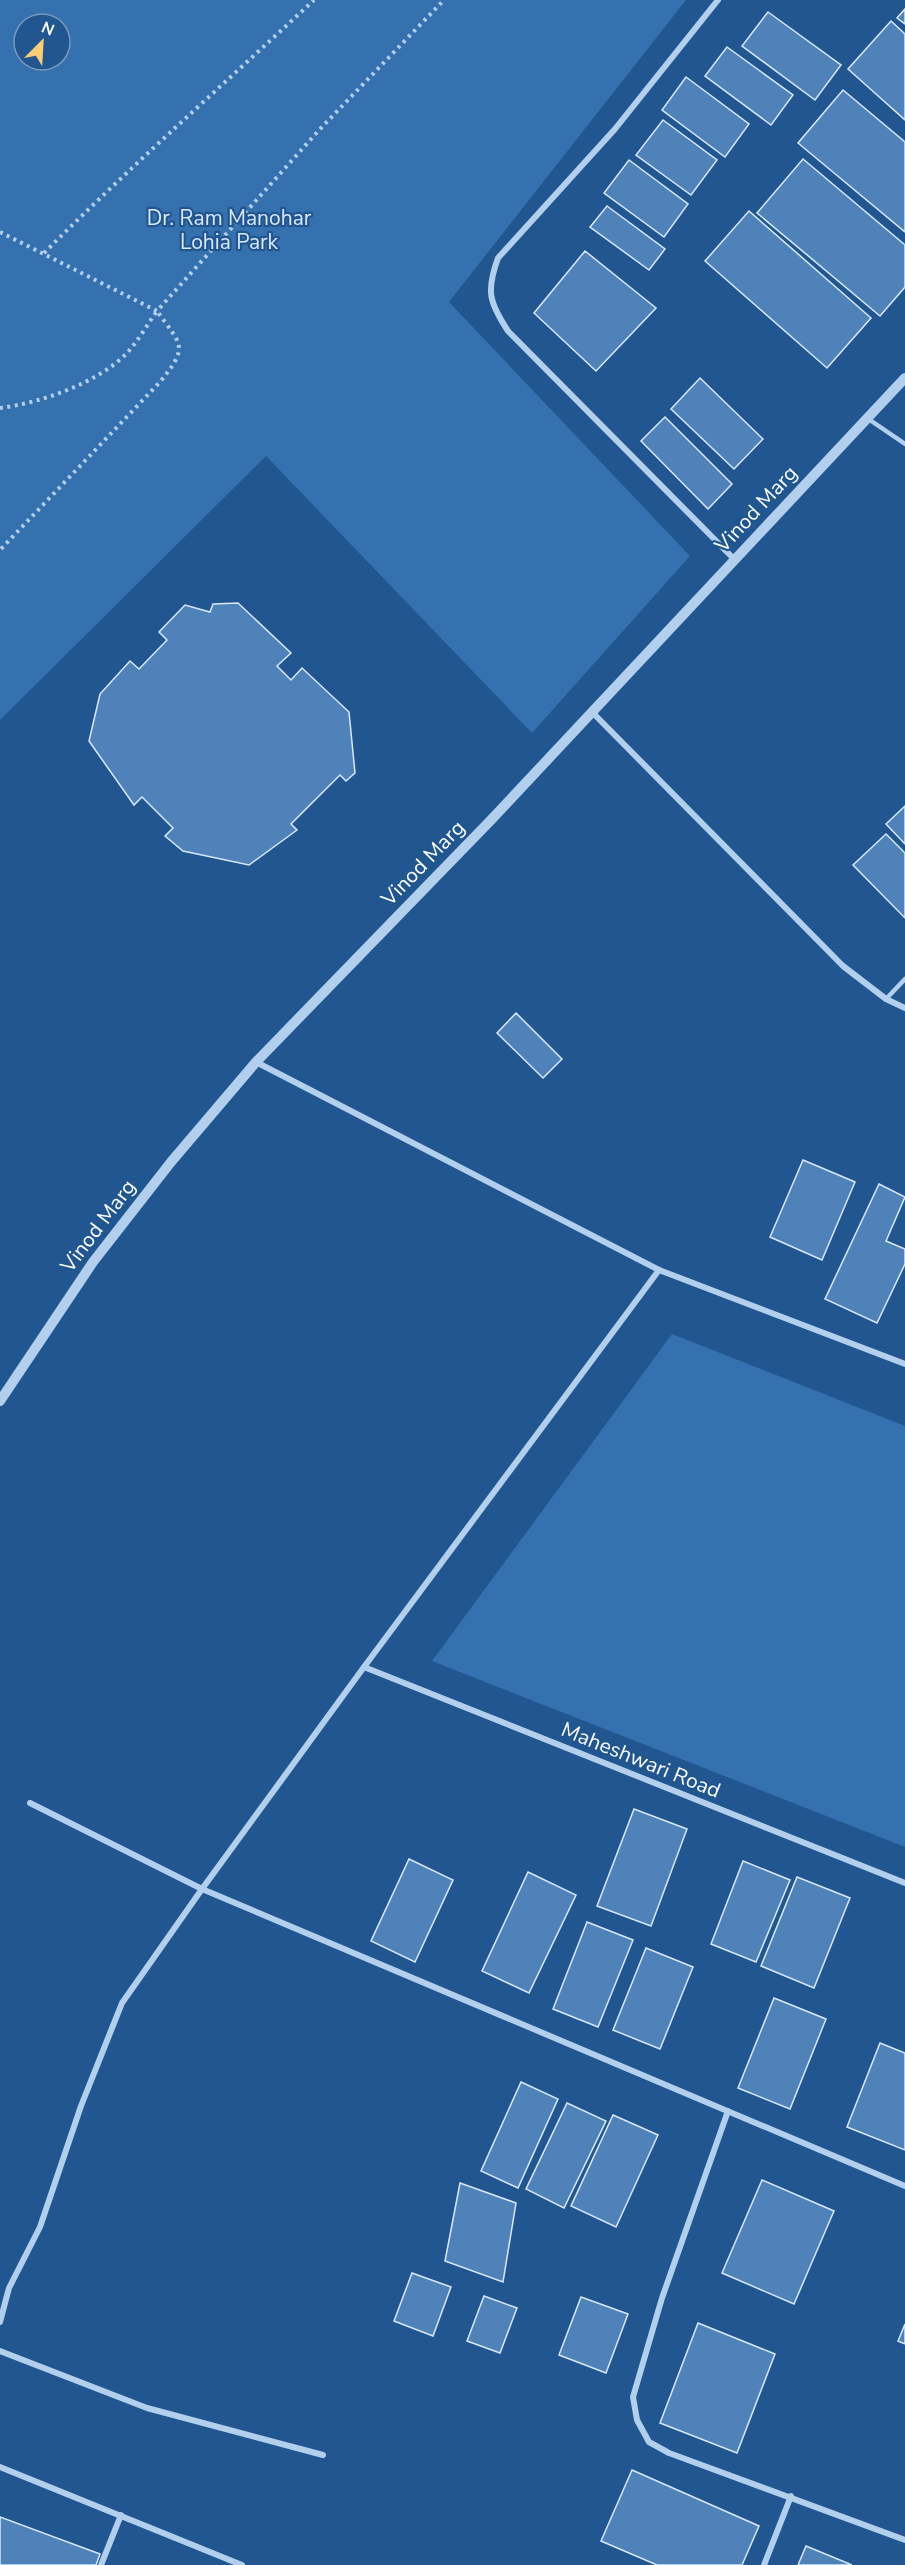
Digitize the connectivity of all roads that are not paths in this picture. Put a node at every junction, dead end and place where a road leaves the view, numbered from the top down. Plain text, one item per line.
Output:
1 (718, 0) edge
2 (905, 378) edge
3 (867, 418) junction
4 (905, 444) edge
5 (735, 560) junction
6 (592, 712) junction
7 (905, 980) edge
8 (886, 999) junction
9 (905, 1008) edge
10 (256, 1062) junction
11 (659, 1270) junction
12 (905, 1364) edge
13 (0, 1401) edge
14 (364, 1667) junction
15 (30, 1803) dead end
16 (905, 1883) edge
17 (202, 1889) junction
18 (728, 2111) junction
19 (905, 2186) edge
20 (0, 2322) edge
21 (0, 2351) edge
22 (322, 2455) dead end
23 (0, 2467) edge
24 (791, 2496) junction
25 (121, 2515) junction
26 (905, 2540) edge
27 (101, 2565) edge
28 (242, 2565) edge
29 (764, 2565) edge

1 - 5 street
2 - 3 street, Vinod Marg
3 - 4 lane
3 - 5 street, Vinod Marg
5 - 6 street, Vinod Marg
6 - 8 street
6 - 10 street, Vinod Marg
7 - 8 lane
8 - 9 street
10 - 11 street
10 - 13 street, Vinod Marg
11 - 12 street
11 - 14 street
14 - 16 street, Maheshwari Road
14 - 17 street
15 - 17 street
17 - 18 street
17 - 20 street
18 - 19 street
18 - 24 street
21 - 22 street
23 - 25 street
24 - 26 street
24 - 29 street
25 - 27 street
25 - 28 street

